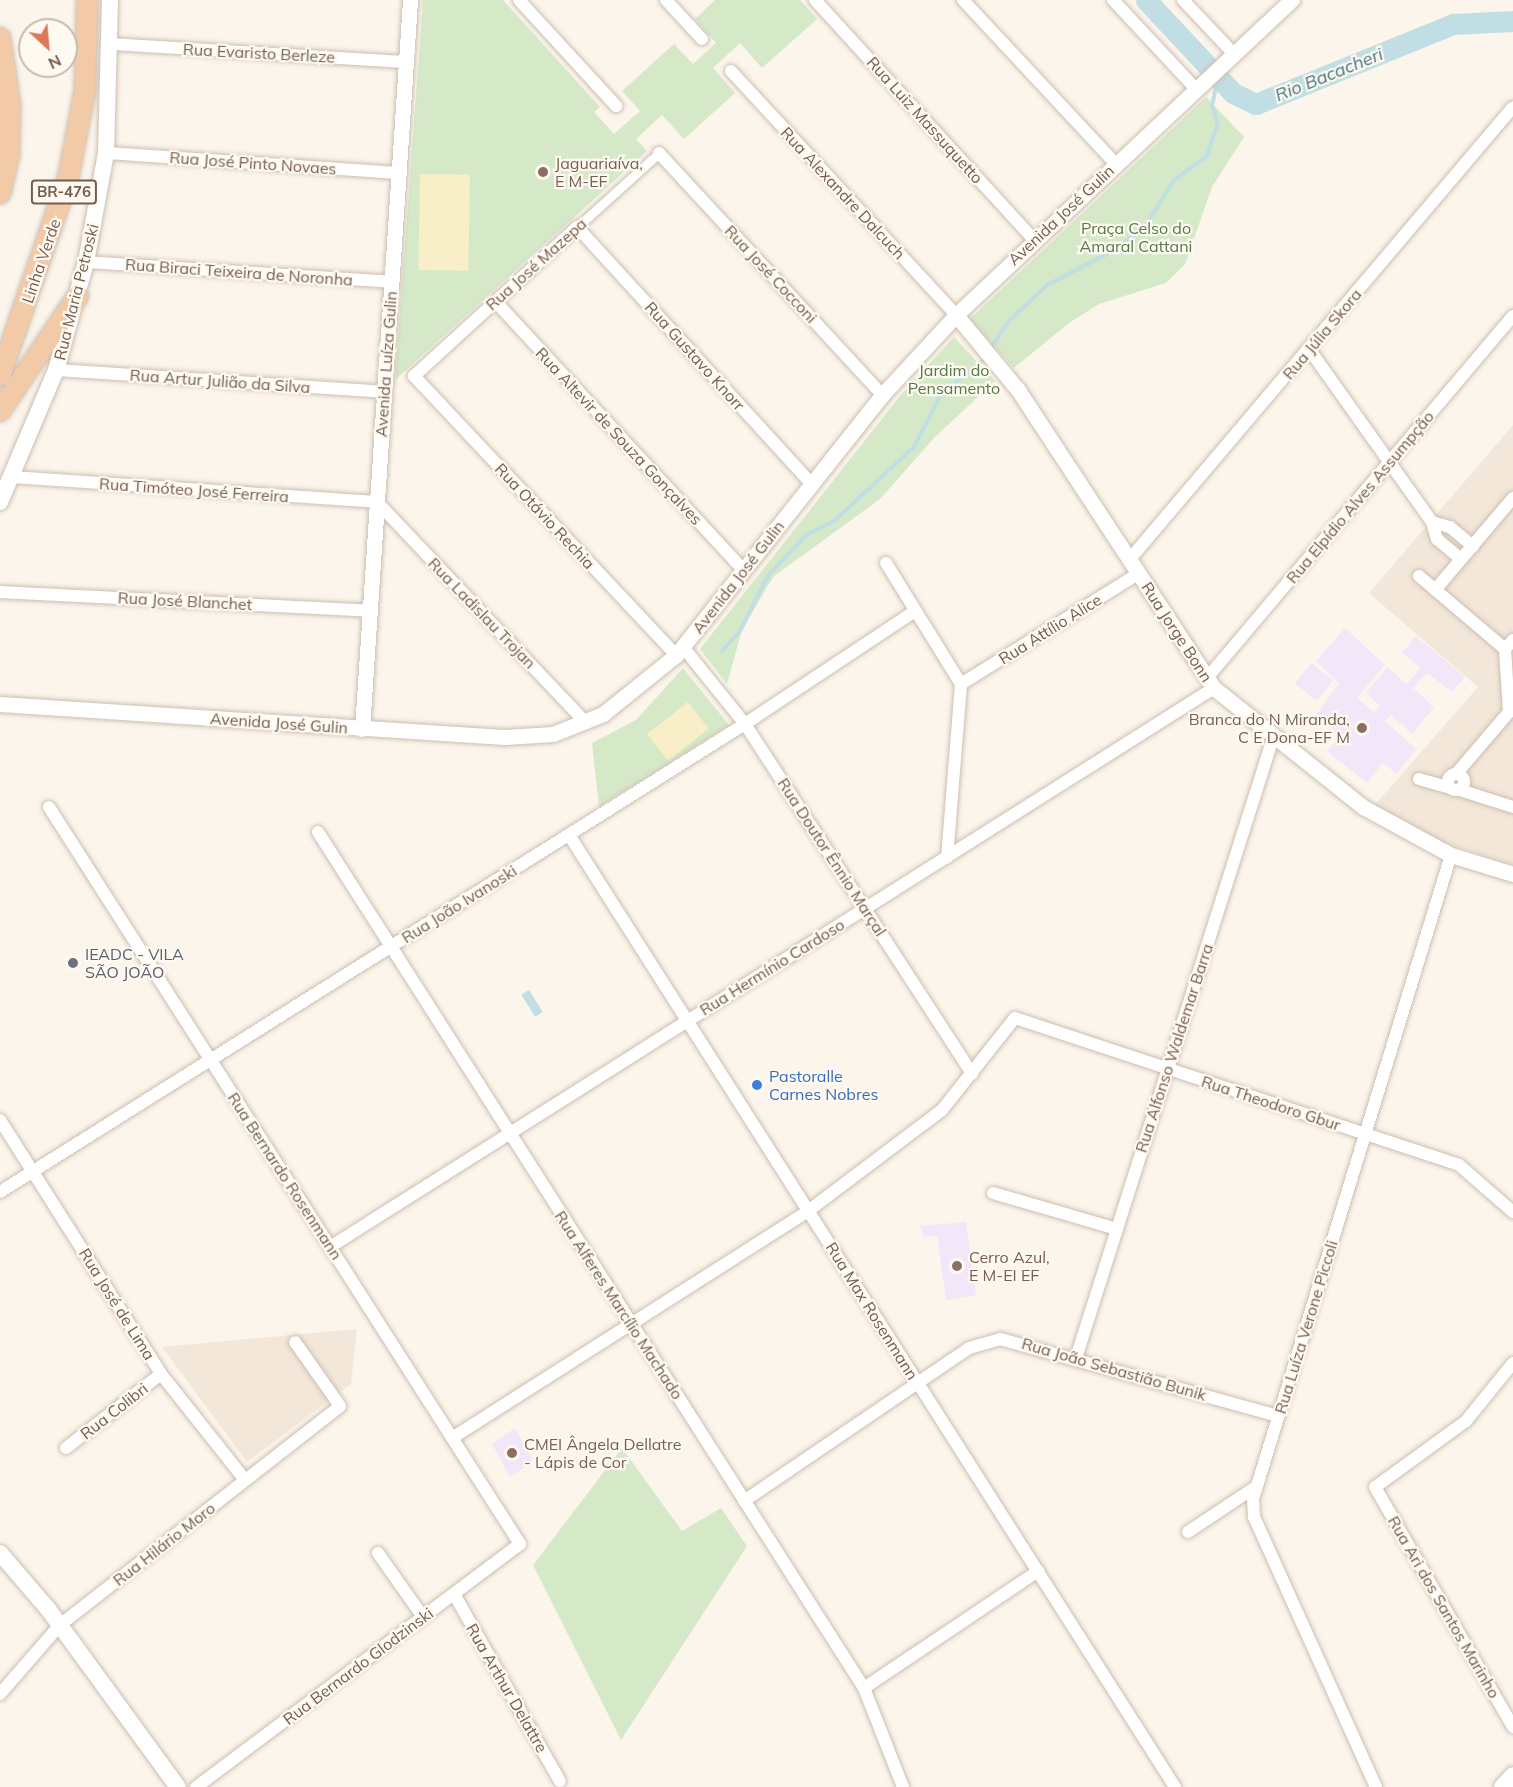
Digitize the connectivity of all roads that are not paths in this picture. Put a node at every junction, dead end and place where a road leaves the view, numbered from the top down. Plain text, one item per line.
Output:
1 (87, 0) edge
2 (110, 0) edge
3 (410, 0) edge
4 (519, 0) edge
5 (666, 0) edge
6 (815, 0) edge
7 (963, 0) edge
8 (1113, 0) edge
9 (1183, 0) edge
10 (1292, 0) edge
11 (0, 38) edge
12 (702, 39) dead end
13 (111, 44) junction
14 (1229, 58) junction
15 (406, 62) junction
16 (731, 71) dead end
17 (1199, 86) junction
18 (616, 106) dead end
19 (1513, 107) edge
20 (106, 153) junction
21 (659, 153) joint
22 (1116, 164) junction
23 (399, 173) junction
24 (0, 193) edge
25 (577, 227) junction
26 (1034, 240) junction
27 (86, 262) junction
28 (392, 282) junction
29 (78, 296) junction
30 (496, 302) junction
31 (956, 315) junction
32 (1513, 316) edge
33 (1309, 350) junction
34 (56, 370) junction
35 (0, 376) edge
36 (414, 376) joint
37 (384, 392) junction
38 (882, 396) junction
39 (0, 411) edge
40 (1390, 462) junction
41 (11, 477) junction
42 (812, 484) junction
43 (1513, 498) edge
44 (0, 502) edge
45 (377, 502) junction
46 (1432, 522) junction
47 (1473, 546) junction
48 (1461, 559) junction
49 (1130, 560) junction
50 (886, 563) dead end
51 (743, 570) junction
52 (1139, 573) junction
53 (1419, 576) dead end
54 (1435, 590) junction
55 (0, 592) edge
56 (370, 611) junction
57 (915, 611) junction
58 (1509, 645) edge
59 (679, 651) junction
60 (1211, 683) junction
61 (961, 684) junction
62 (0, 704) edge
63 (1511, 713) edge
64 (586, 723) junction
65 (745, 724) junction
66 (362, 729) junction
67 (1273, 738) junction
68 (1419, 779) dead end
69 (1455, 789) junction
70 (49, 807) dead end
71 (1513, 807) edge
72 (318, 832) dead end
73 (569, 835) junction
74 (1451, 855) junction
75 (947, 857) junction
76 (1513, 874) edge
77 (865, 909) junction
78 (391, 947) junction
79 (687, 1021) junction
80 (210, 1060) junction
81 (1168, 1069) junction
82 (972, 1074) junction
83 (0, 1120) edge
84 (510, 1133) junction
85 (1365, 1134) junction
86 (33, 1171) junction
87 (0, 1192) edge
88 (993, 1193) dead end
89 (808, 1211) junction
90 (1513, 1212) edge
91 (1117, 1229) junction
92 (330, 1247) junction
93 (631, 1324) junction
94 (295, 1342) dead end
95 (1076, 1358) junction
96 (1513, 1364) edge
97 (161, 1374) junction
98 (918, 1383) junction
99 (1278, 1416) junction
100 (452, 1438) junction
101 (66, 1448) dead end
102 (245, 1480) junction
103 (1257, 1486) junction
104 (744, 1501) junction
105 (1188, 1532) dead end
106 (520, 1544) joint
107 (0, 1553) edge
108 (378, 1553) dead end
109 (1038, 1571) junction
110 (454, 1594) junction
111 (423, 1617) junction
112 (60, 1625) junction
113 (864, 1688) junction
114 (0, 1694) edge
115 (1513, 1727) edge
116 (1513, 1775) edge
117 (560, 1781) dead end
118 (178, 1787) edge
119 (196, 1787) edge
120 (903, 1787) edge
121 (1175, 1787) edge
122 (1376, 1787) edge
123 (1502, 1787) edge

1 - 35 highway, Linha Verde / BR-476
2 - 13 main road, Rua Maria Petroski
3 - 15 street, Avenida Luíza Gulin
4 - 18 street
5 - 12 street
6 - 26 street, Rua Luiz Massuquetto
7 - 22 street
8 - 17 street
9 - 14 street
10 - 14 street, Avenida José Gulin
11 - 24 highway
13 - 15 street, Rua Evaristo Berleze
13 - 20 main road, Rua Maria Petroski
14 - 17 street, Avenida José Gulin
15 - 23 street, Avenida Luíza Gulin
16 - 31 street, Rua Alexandre Dalcuch
17 - 22 street, Avenida José Gulin
19 - 33 street, Rua Júlia Skora
20 - 23 street, Rua José Pinto Novaes
20 - 27 main road, Rua Maria Petroski
21 - 25 street, Rua José Mazepa
21 - 38 street, Rua José Cocconi
22 - 26 street, Avenida José Gulin
23 - 28 street, Avenida Luíza Gulin
25 - 30 street, Rua José Mazepa
25 - 42 street, Rua Gustavo Knorr
26 - 31 street, Avenida José Gulin
27 - 28 street, Rua Biraci Teixeira de Noronha
27 - 29 main road, Rua Maria Petroski
28 - 37 street, Avenida Luíza Gulin
29 - 34 main road, Rua Maria Petroski
29 - 39 highway
30 - 36 street, Rua José Mazepa
30 - 51 street, Rua Altevir de Souza Gonçalves
31 - 38 street, Avenida José Gulin
31 - 49 street, Rua Jorge Bonn
32 - 40 street, Rua Elpídio Alves Assumpção
33 - 40 street
33 - 49 street, Rua Júlia Skora
34 - 37 street, Rua Artur Julião da Silva
34 - 41 main road, Rua Maria Petroski
36 - 59 street, Rua Otávio Rechia
37 - 45 street, Avenida Luíza Gulin
38 - 42 street, Avenida José Gulin
40 - 46 street
40 - 60 street, Rua Elpídio Alves Assumpção
41 - 44 main road, Rua Maria Petroski
41 - 45 street, Rua Timóteo José Ferreira
42 - 51 street, Avenida José Gulin
43 - 47 street
45 - 56 street, Avenida Luíza Gulin
45 - 64 street, Rua Ladislau Trojan
46 - 47 street
46 - 48 street
47 - 48 street
48 - 54 street
49 - 52 street, Rua Jorge Bonn
50 - 57 street
51 - 59 street, Avenida José Gulin
52 - 60 street, Rua Jorge Bonn
52 - 61 street, Rua Attílio Alice
53 - 54 street
54 - 58 street
55 - 56 street, Rua José Blanchet
56 - 66 street, Avenida Luíza Gulin
57 - 61 street
57 - 65 street, Rua João Ivanoski
58 - 63 street
59 - 64 street, Avenida José Gulin
59 - 65 street, Rua Doutor Ênnio Marçal
60 - 67 street, Rua Jorge Bonn
60 - 75 street, Rua Hermínio Cardoso
61 - 75 street
62 - 66 street, Avenida José Gulin
63 - 69 street
64 - 66 street, Avenida José Gulin
65 - 73 street, Rua João Ivanoski
65 - 77 street, Rua Doutor Ênnio Marçal
67 - 74 street, Rua Jorge Bonn
67 - 81 street, Rua Alfonso Waldemar Barra
68 - 69 street
69 - 71 street
70 - 80 street, Rua Bernardo Rosenmann
72 - 78 street, Rua Alferes Marcílio Machado
73 - 78 street, Rua João Ivanoski
73 - 79 street, Rua Max Rosenmann
74 - 76 street, Rua Jorge Bonn
74 - 85 street, Rua Luíza Verone Piccoli
75 - 77 street, Rua Hermínio Cardoso
77 - 79 street, Rua Hermínio Cardoso
77 - 82 street, Rua Doutor Ênnio Marçal
78 - 80 street, Rua João Ivanoski
78 - 84 street, Rua Alferes Marcílio Machado
79 - 84 street, Rua Hermínio Cardoso
79 - 89 street, Rua Max Rosenmann
80 - 86 street, Rua João Ivanoski
80 - 92 street, Rua Bernardo Rosenmann
81 - 82 street, Rua Theodoro Gbur
81 - 85 street, Rua Theodoro Gbur
81 - 91 street, Rua Alfonso Waldemar Barra
82 - 89 street
83 - 86 street, Rua José de Lima
84 - 92 street, Rua Hermínio Cardoso
84 - 93 street, Rua Alferes Marcílio Machado
85 - 90 street, Rua Theodoro Gbur
85 - 99 street, Rua Luíza Verone Piccoli
86 - 87 street, Rua João Ivanoski
86 - 97 street, Rua José de Lima
88 - 91 street
89 - 93 street
89 - 98 street, Rua Max Rosenmann
91 - 95 street, Rua Alfonso Waldemar Barra
92 - 100 street, Rua Bernardo Rosenmann
93 - 100 street
93 - 104 street, Rua Alferes Marcílio Machado
94 - 102 street, Rua Hilário Moro
95 - 98 street, Rua João Sebastião Bunik
95 - 99 street, Rua João Sebastião Bunik
96 - 115 street, Rua Ari dos Santos Marinho
97 - 101 street, Rua Colibri
97 - 102 street, Rua José de Lima
98 - 104 street, Rua João Sebastião Bunik
98 - 109 street, Rua Max Rosenmann
99 - 103 street, Rua Luíza Verone Piccoli
100 - 106 street, Rua Bernardo Rosenmann
102 - 112 street, Rua Hilário Moro
103 - 105 street
103 - 122 street, Rua Luíza Verone Piccoli
104 - 113 street, Rua Alferes Marcílio Machado
106 - 110 street, Rua Bernardo Glodzinski
107 - 112 main road
108 - 111 street
109 - 113 street
109 - 121 street, Rua Max Rosenmann
110 - 111 street, Rua Bernardo Glodzinski
110 - 117 street, Rua Arthur Delattre
111 - 119 street, Rua Bernardo Glodzinski
112 - 114 street, Rua Hilário Moro
112 - 118 main road
113 - 120 street, Rua Alferes Marcílio Machado
116 - 123 main road

